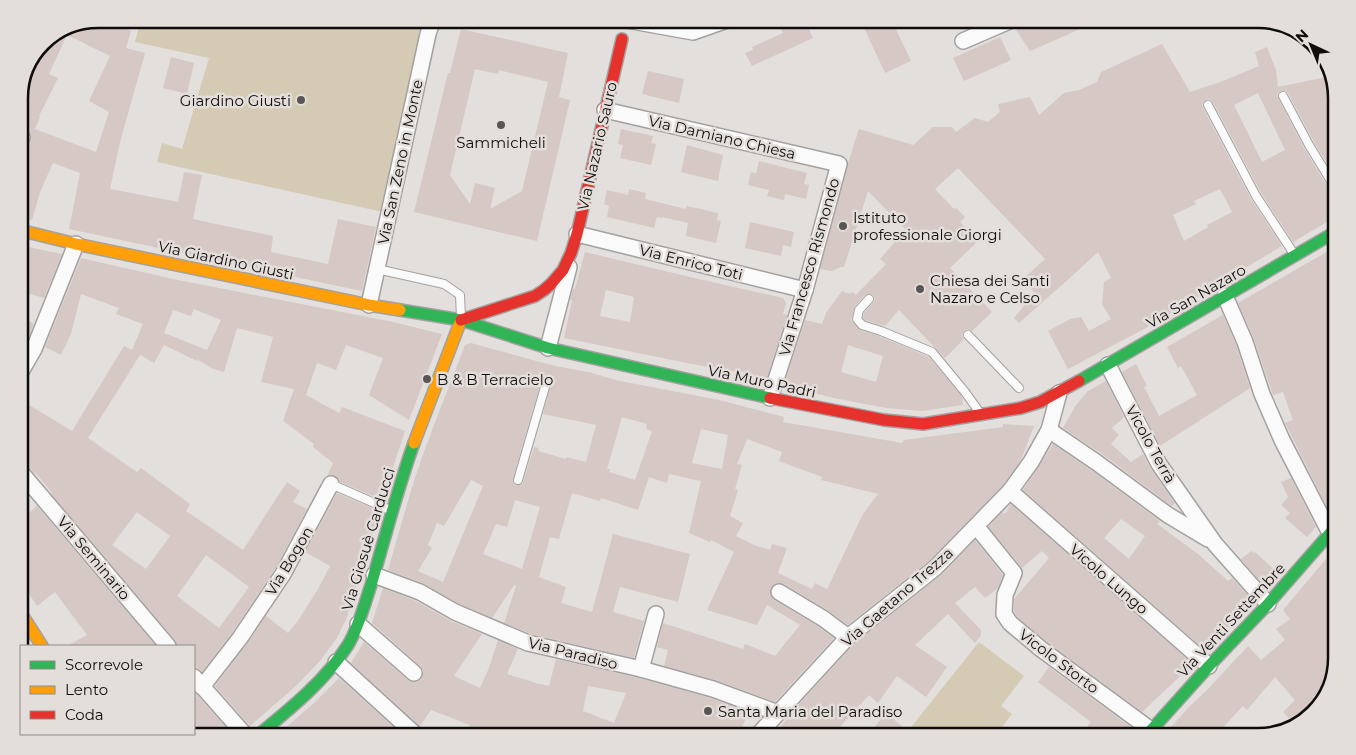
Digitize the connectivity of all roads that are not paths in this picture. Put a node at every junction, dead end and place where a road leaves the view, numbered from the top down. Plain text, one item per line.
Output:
1 (430, 28) edge
2 (671, 28) edge
3 (704, 28) edge
4 (993, 28) edge
5 (622, 39) dead end
6 (962, 41) dead end
7 (1283, 96) dead end
8 (1208, 105) dead end
9 (605, 110) junction
10 (839, 164) joint
11 (1328, 177) edge
12 (28, 232) edge
13 (577, 234) junction
14 (1328, 236) edge
15 (76, 244) junction
16 (572, 253) junction
17 (1295, 255) junction
18 (377, 269) junction
19 (805, 290) junction
20 (1225, 296) junction
21 (869, 299) dead end
22 (369, 305) junction
23 (461, 320) junction
24 (968, 335) dead end
25 (552, 352) junction
26 (28, 359) edge
27 (1108, 365) junction
28 (545, 387) dead end
29 (1019, 388) dead end
30 (1064, 390) junction
31 (770, 398) junction
32 (981, 415) junction
33 (1049, 430) junction
34 (518, 480) dead end
35 (28, 481) edge
36 (331, 484) joint
37 (1010, 491) junction
38 (392, 510) junction
39 (1328, 520) edge
40 (976, 526) junction
41 (1328, 535) edge
42 (1215, 544) junction
43 (374, 575) junction
44 (779, 592) dead end
45 (1268, 604) junction
46 (656, 614) dead end
47 (28, 624) edge
48 (358, 624) junction
49 (848, 637) junction
50 (41, 645) edge
51 (167, 645) edge
52 (336, 662) junction
53 (1209, 666) junction
54 (641, 669) junction
55 (414, 673) dead end
56 (198, 682) edge
57 (778, 713) junction
58 (239, 728) edge
59 (266, 728) edge
60 (408, 728) edge
61 (764, 728) edge
62 (1142, 728) edge
63 (1153, 728) edge

1 - 18 street, Via San Zeno in Monte
2 - 3 street
4 - 6 street
5 - 9 main road, Via Nazario Sauro
7 - 11 lane
8 - 17 lane
9 - 10 street, Via Damiano Chiesa
9 - 13 main road, Via Nazario Sauro
10 - 19 street, Via Francesco Rismondo
12 - 15 main road, Via Giardino Giusti
13 - 16 main road, Via Nazario Sauro
13 - 19 street, Via Enrico Toti
14 - 17 main road, Via San Nazaro
15 - 22 main road, Via Giardino Giusti
15 - 26 street
16 - 23 main road, Via Nazario Sauro
16 - 25 street, Via Nazario Sauro
17 - 20 main road, Via San Nazaro
18 - 22 street, Via San Zeno in Monte
18 - 23 lane
19 - 31 street, Via Francesco Rismondo
20 - 27 main road, Via San Nazaro
20 - 39 street
21 - 32 lane
22 - 23 main road
23 - 25 main road, Via Muro Padri
23 - 38 main road, Via Giosuè Carducci
24 - 29 lane
25 - 31 main road, Via Muro Padri
27 - 30 main road, Via San Nazaro
27 - 42 street, Vicolo Terrà
28 - 34 lane
30 - 32 main road, Via Muro Padri
30 - 33 street, Via Gaetano Trezza
31 - 32 main road, Via Muro Padri
33 - 37 street, Via Gaetano Trezza
33 - 42 street, Vicolo Terrà
35 - 51 street, Via Seminario
36 - 38 lane, Via Bogon
36 - 56 street, Via Bogon
37 - 40 street, Via Gaetano Trezza
37 - 53 street, Vicolo Lungo
38 - 43 main road, Via Giosuè Carducci
40 - 49 street, Via Gaetano Trezza
40 - 62 street, Vicolo Storto
41 - 45 main road, Via Venti Settembre
42 - 45 street, Vicolo Terrà
43 - 48 main road, Via Giosuè Carducci
43 - 54 street, Via Paradiso
44 - 49 street
45 - 53 main road, Via Venti Settembre
46 - 54 street
47 - 50 main road
48 - 52 main road, Via Giosuè Carducci
48 - 55 street
49 - 57 street, Via Gaetano Trezza
52 - 59 main road, Via Giosuè Carducci
52 - 60 street
53 - 63 main road, Via Venti Settembre
54 - 57 street, Via Paradiso
56 - 58 street
57 - 61 street, Via Gaetano Trezza

